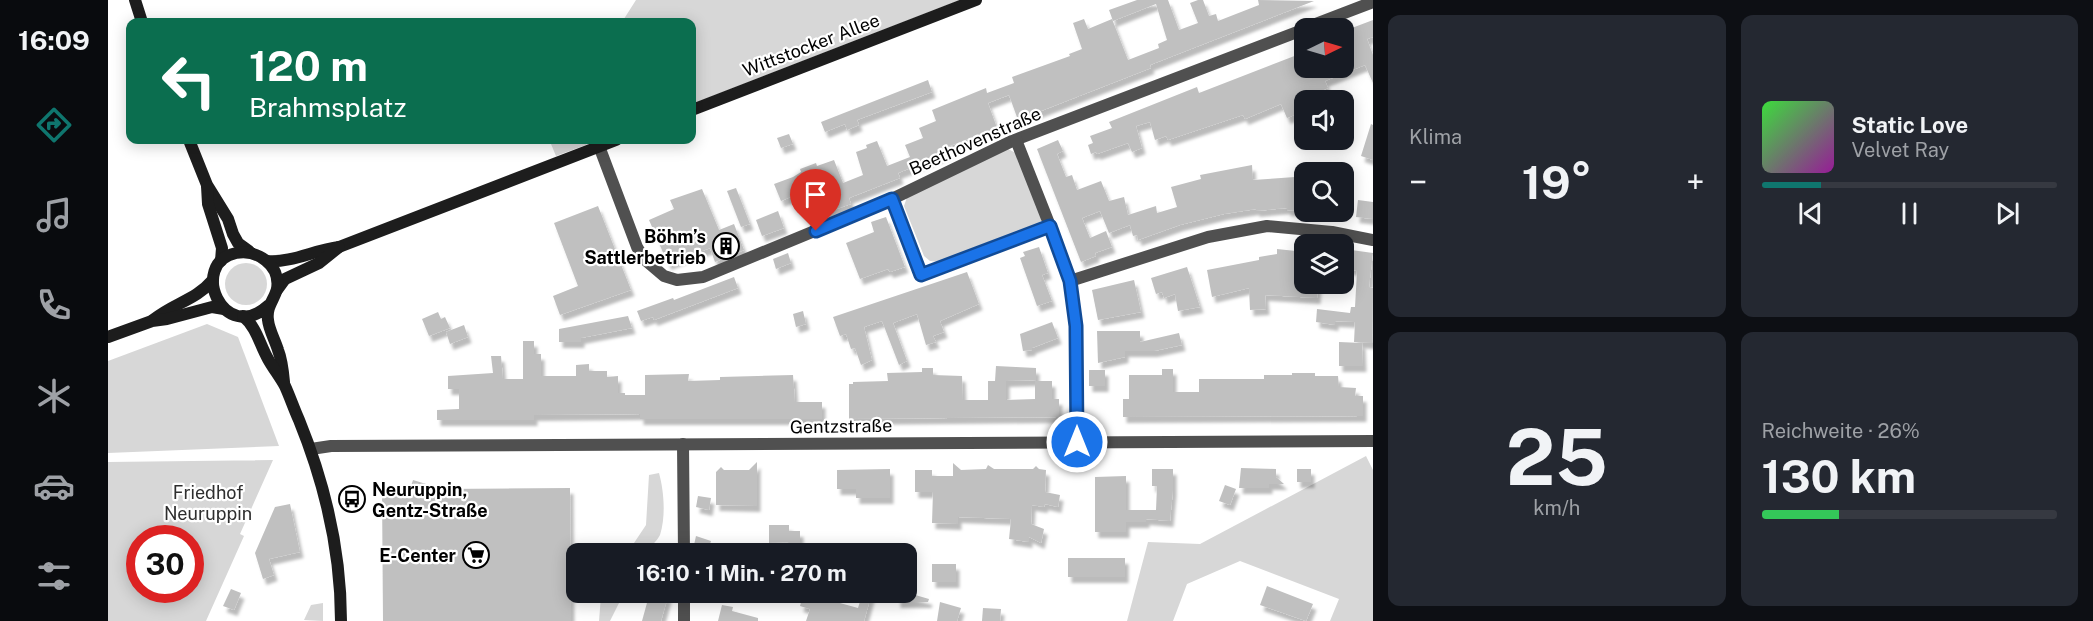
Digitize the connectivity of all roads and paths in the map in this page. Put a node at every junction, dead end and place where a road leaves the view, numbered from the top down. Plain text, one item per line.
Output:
1 (135, 0) edge
2 (976, 0) edge
3 (1373, 2) edge
4 (141, 18) edge
5 (1333, 18) edge
6 (1294, 33) edge
7 (696, 108) edge
8 (1016, 140) junction
9 (191, 144) edge
10 (605, 144) edge
11 (599, 146) junction
12 (207, 185) junction
13 (892, 199) junction
14 (1050, 226) junction
15 (1373, 240) edge
16 (339, 247) junction
17 (249, 251) junction
18 (221, 261) junction
19 (267, 261) junction
20 (213, 280) junction
21 (1070, 281) junction
22 (277, 290) junction
23 (269, 305) junction
24 (224, 309) junction
25 (243, 316) junction
26 (152, 321) junction
27 (108, 337) edge
28 (285, 386) junction
29 (1373, 441) edge
30 (1077, 442) junction
31 (683, 444) junction
32 (311, 449) junction
33 (684, 543) edge
34 (684, 603) edge
35 (341, 621) edge
36 (684, 621) edge

1 - 4 main road
2 - 7 main road, Wittstocker Allee
3 - 5 street, Beethovenstraße
6 - 8 street, Beethovenstraße
8 - 13 street, Beethovenstraße
8 - 14 street
9 - 12 main road
10 - 11 main road
11 - 13 street, Beethovenstraße
11 - 16 main road
12 - 17 main road
12 - 18 main road
13 - 14 street
14 - 21 street
15 - 21 street
16 - 19 main road
16 - 22 main road
17 - 18 main road
17 - 19 main road
18 - 20 main road
19 - 22 main road
20 - 24 main road
20 - 26 main road
21 - 30 street
22 - 23 main road
23 - 25 main road
23 - 28 main road
24 - 25 main road
24 - 26 main road
25 - 28 main road
26 - 27 main road
28 - 32 main road
29 - 30 street, Gentzstraße
30 - 31 street, Gentzstraße
31 - 32 street, Gentzstraße
31 - 33 street
32 - 35 main road
34 - 36 street

